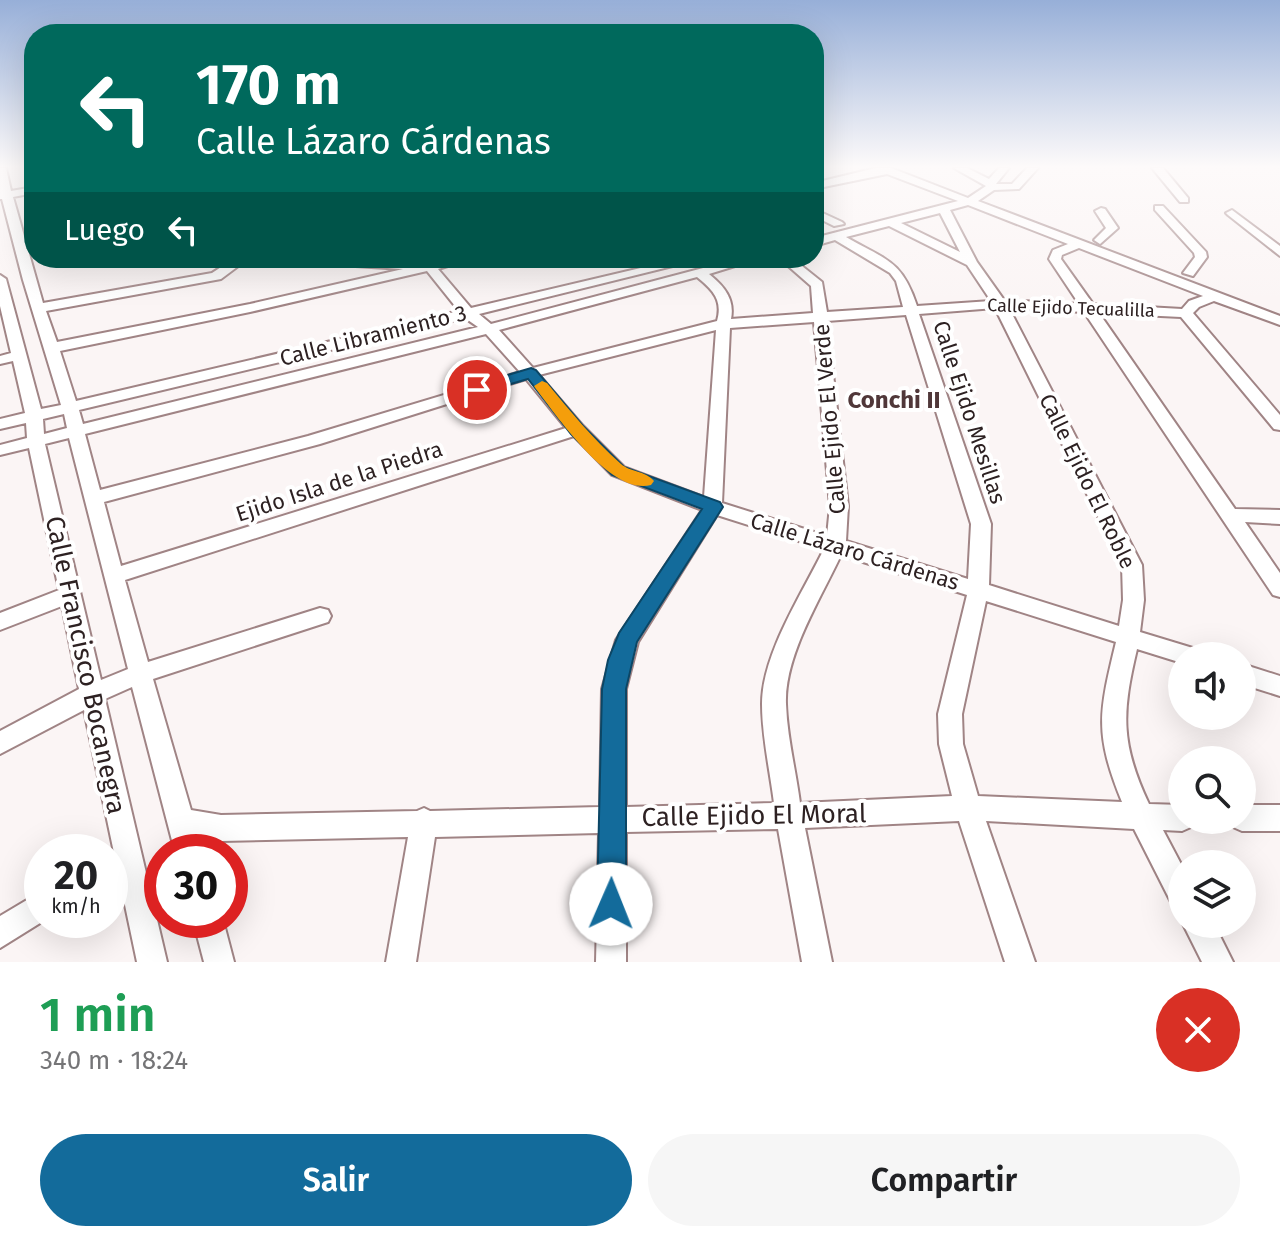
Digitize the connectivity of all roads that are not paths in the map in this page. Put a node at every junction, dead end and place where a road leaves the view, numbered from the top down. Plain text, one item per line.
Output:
1 (8, 213) edge
2 (905, 213) edge
3 (916, 213) edge
4 (952, 213) edge
5 (1020, 213) edge
6 (1032, 213) edge
7 (1102, 213) edge
8 (1164, 213) edge
9 (1232, 213) dead end
10 (824, 220) edge
11 (890, 222) junction
12 (824, 230) edge
13 (837, 230) junction
14 (824, 237) edge
15 (1100, 240) junction
16 (1079, 244) junction
17 (1280, 252) edge
18 (971, 262) junction
19 (24, 264) edge
20 (25, 268) edge
21 (228, 268) edge
22 (425, 268) edge
23 (431, 268) edge
24 (667, 268) edge
25 (674, 268) edge
26 (699, 268) edge
27 (797, 268) edge
28 (1189, 273) junction
29 (1, 284) edge
30 (1214, 296) junction
31 (1000, 304) junction
32 (1278, 307) edge
33 (40, 308) junction
34 (1090, 308) junction
35 (912, 310) junction
36 (468, 313) junction
37 (1185, 313) junction
38 (4, 314) edge
39 (821, 319) junction
40 (1280, 321) edge
41 (723, 324) junction
42 (487, 328) junction
43 (51, 348) junction
44 (20, 355) junction
45 (0, 360) edge
46 (531, 373) junction
47 (71, 407) junction
48 (34, 415) junction
49 (0, 424) edge
50 (1280, 425) edge
51 (577, 430) junction
52 (75, 432) junction
53 (36, 441) junction
54 (0, 450) edge
55 (95, 498) junction
56 (713, 507) junction
57 (1229, 515) junction
58 (1280, 517) edge
59 (836, 545) junction
60 (115, 576) junction
61 (1280, 589) edge
62 (978, 590) junction
63 (72, 593) junction
64 (320, 616) dead end
65 (0, 622) edge
66 (1129, 637) junction
67 (1168, 650) edge
68 (139, 674) junction
69 (1256, 678) edge
70 (1280, 686) edge
71 (91, 694) junction
72 (0, 743) edge
73 (968, 808) junction
74 (789, 816) junction
75 (612, 818) junction
76 (1142, 818) junction
77 (1168, 818) edge
78 (1256, 818) edge
79 (1280, 818) edge
80 (424, 821) junction
81 (181, 822) junction
82 (114, 834) edge
83 (184, 834) edge
84 (1168, 867) edge
85 (128, 888) edge
86 (24, 917) edge
87 (0, 933) edge
88 (213, 938) edge
89 (1205, 938) edge
90 (152, 962) edge
91 (219, 962) edge
92 (401, 962) edge
93 (611, 962) edge
94 (817, 962) edge
95 (1020, 962) edge
96 (1218, 962) edge

1 - 19 street, Calle Francisco Bocanegra
2 - 13 street
3 - 11 street
4 - 18 street, Calle Ejido El Roble
5 - 16 street
6 - 15 street
7 - 15 street
8 - 28 street
9 - 17 street
10 - 13 street, Calle Ejido Mesillas
11 - 13 street
11 - 18 street, Calle Ejido El Roble
12 - 13 street
13 - 14 street
13 - 35 street, Calle Ejido Mesillas
15 - 28 street
16 - 30 street
16 - 34 street
18 - 31 street, Calle Ejido El Roble
20 - 33 street, Calle Francisco Bocanegra
21 - 33 street
22 - 43 street
23 - 36 street, Calle Lázaro Cárdenas
24 - 36 street, Calle Libramiento 3
25 - 42 street, Calle Libramiento 3
26 - 41 street
27 - 39 street, Calle Ejido El Verde
28 - 32 street
29 - 38 street, Calle Francisco Bocanegra
30 - 37 street
30 - 40 street
31 - 34 street, Calle Ejido Tecualilla
31 - 35 street, Calle Ejido Tecualilla
31 - 66 street, Calle Ejido El Roble
33 - 43 street, Calle Francisco Bocanegra
34 - 37 street, Calle Ejido Tecualilla
34 - 57 street
35 - 39 street, Calle Ejido Tecualilla
35 - 62 street, Calle Ejido Mesillas
36 - 42 street, Calle Lázaro Cárdenas
36 - 47 street, Calle Libramiento 3
37 - 50 street
38 - 44 street, Calle Francisco Bocanegra
39 - 41 street, Calle Ejido Tecualilla
39 - 59 street, Calle Ejido El Verde
41 - 46 street, Calle Ejido Tecualilla
41 - 56 street
42 - 46 street, Calle Lázaro Cárdenas
42 - 52 street, Calle Libramiento 3
43 - 47 street, Calle Francisco Bocanegra
44 - 45 street
44 - 48 street, Calle Francisco Bocanegra
46 - 51 street, Calle Lázaro Cárdenas
46 - 55 street, Calle Ejido Tecualilla
47 - 48 street, Calle Libramiento 3
47 - 52 street, Calle Francisco Bocanegra
48 - 49 street, Calle Libramiento 3
48 - 53 street, Calle Francisco Bocanegra
51 - 56 street, Calle Lázaro Cárdenas
51 - 60 street, Ejido Isla de la Piedra
52 - 53 street, Calle Libramiento 3
52 - 55 street, Calle Francisco Bocanegra
53 - 54 street, Calle Libramiento 3
53 - 63 street, Calle Francisco Bocanegra
55 - 60 street, Calle Francisco Bocanegra
56 - 59 street, Calle Lázaro Cárdenas
56 - 75 street
57 - 58 street
57 - 61 street
59 - 62 street, Calle Lázaro Cárdenas
59 - 74 street, Calle Ejido El Verde
60 - 68 street, Calle Francisco Bocanegra
62 - 66 street, Calle Lázaro Cárdenas
62 - 73 street, Calle Ejido Mesillas
63 - 65 street
63 - 71 street, Calle Francisco Bocanegra
64 - 68 street
66 - 67 street, Calle Lázaro Cárdenas
66 - 76 street, Calle Ejido El Roble
68 - 71 street
68 - 81 street, Calle Francisco Bocanegra
69 - 70 street
71 - 72 street
71 - 82 street, Calle Francisco Bocanegra
73 - 74 street, Calle Ejido El Moral
73 - 76 street, Calle Ejido El Moral
73 - 95 street, Calle Ejido Mesillas
74 - 75 street, Calle Ejido El Moral
74 - 94 street, Calle Ejido El Verde
75 - 80 street, Calle Ejido El Moral
75 - 93 street
76 - 77 street, Calle Ejido El Moral
76 - 84 street, Calle Ejido El Roble
78 - 79 street
80 - 81 street, Calle Ejido El Moral
80 - 92 street
81 - 83 street, Calle Francisco Bocanegra
85 - 90 street, Calle Francisco Bocanegra
86 - 87 street
88 - 91 street
89 - 96 street

